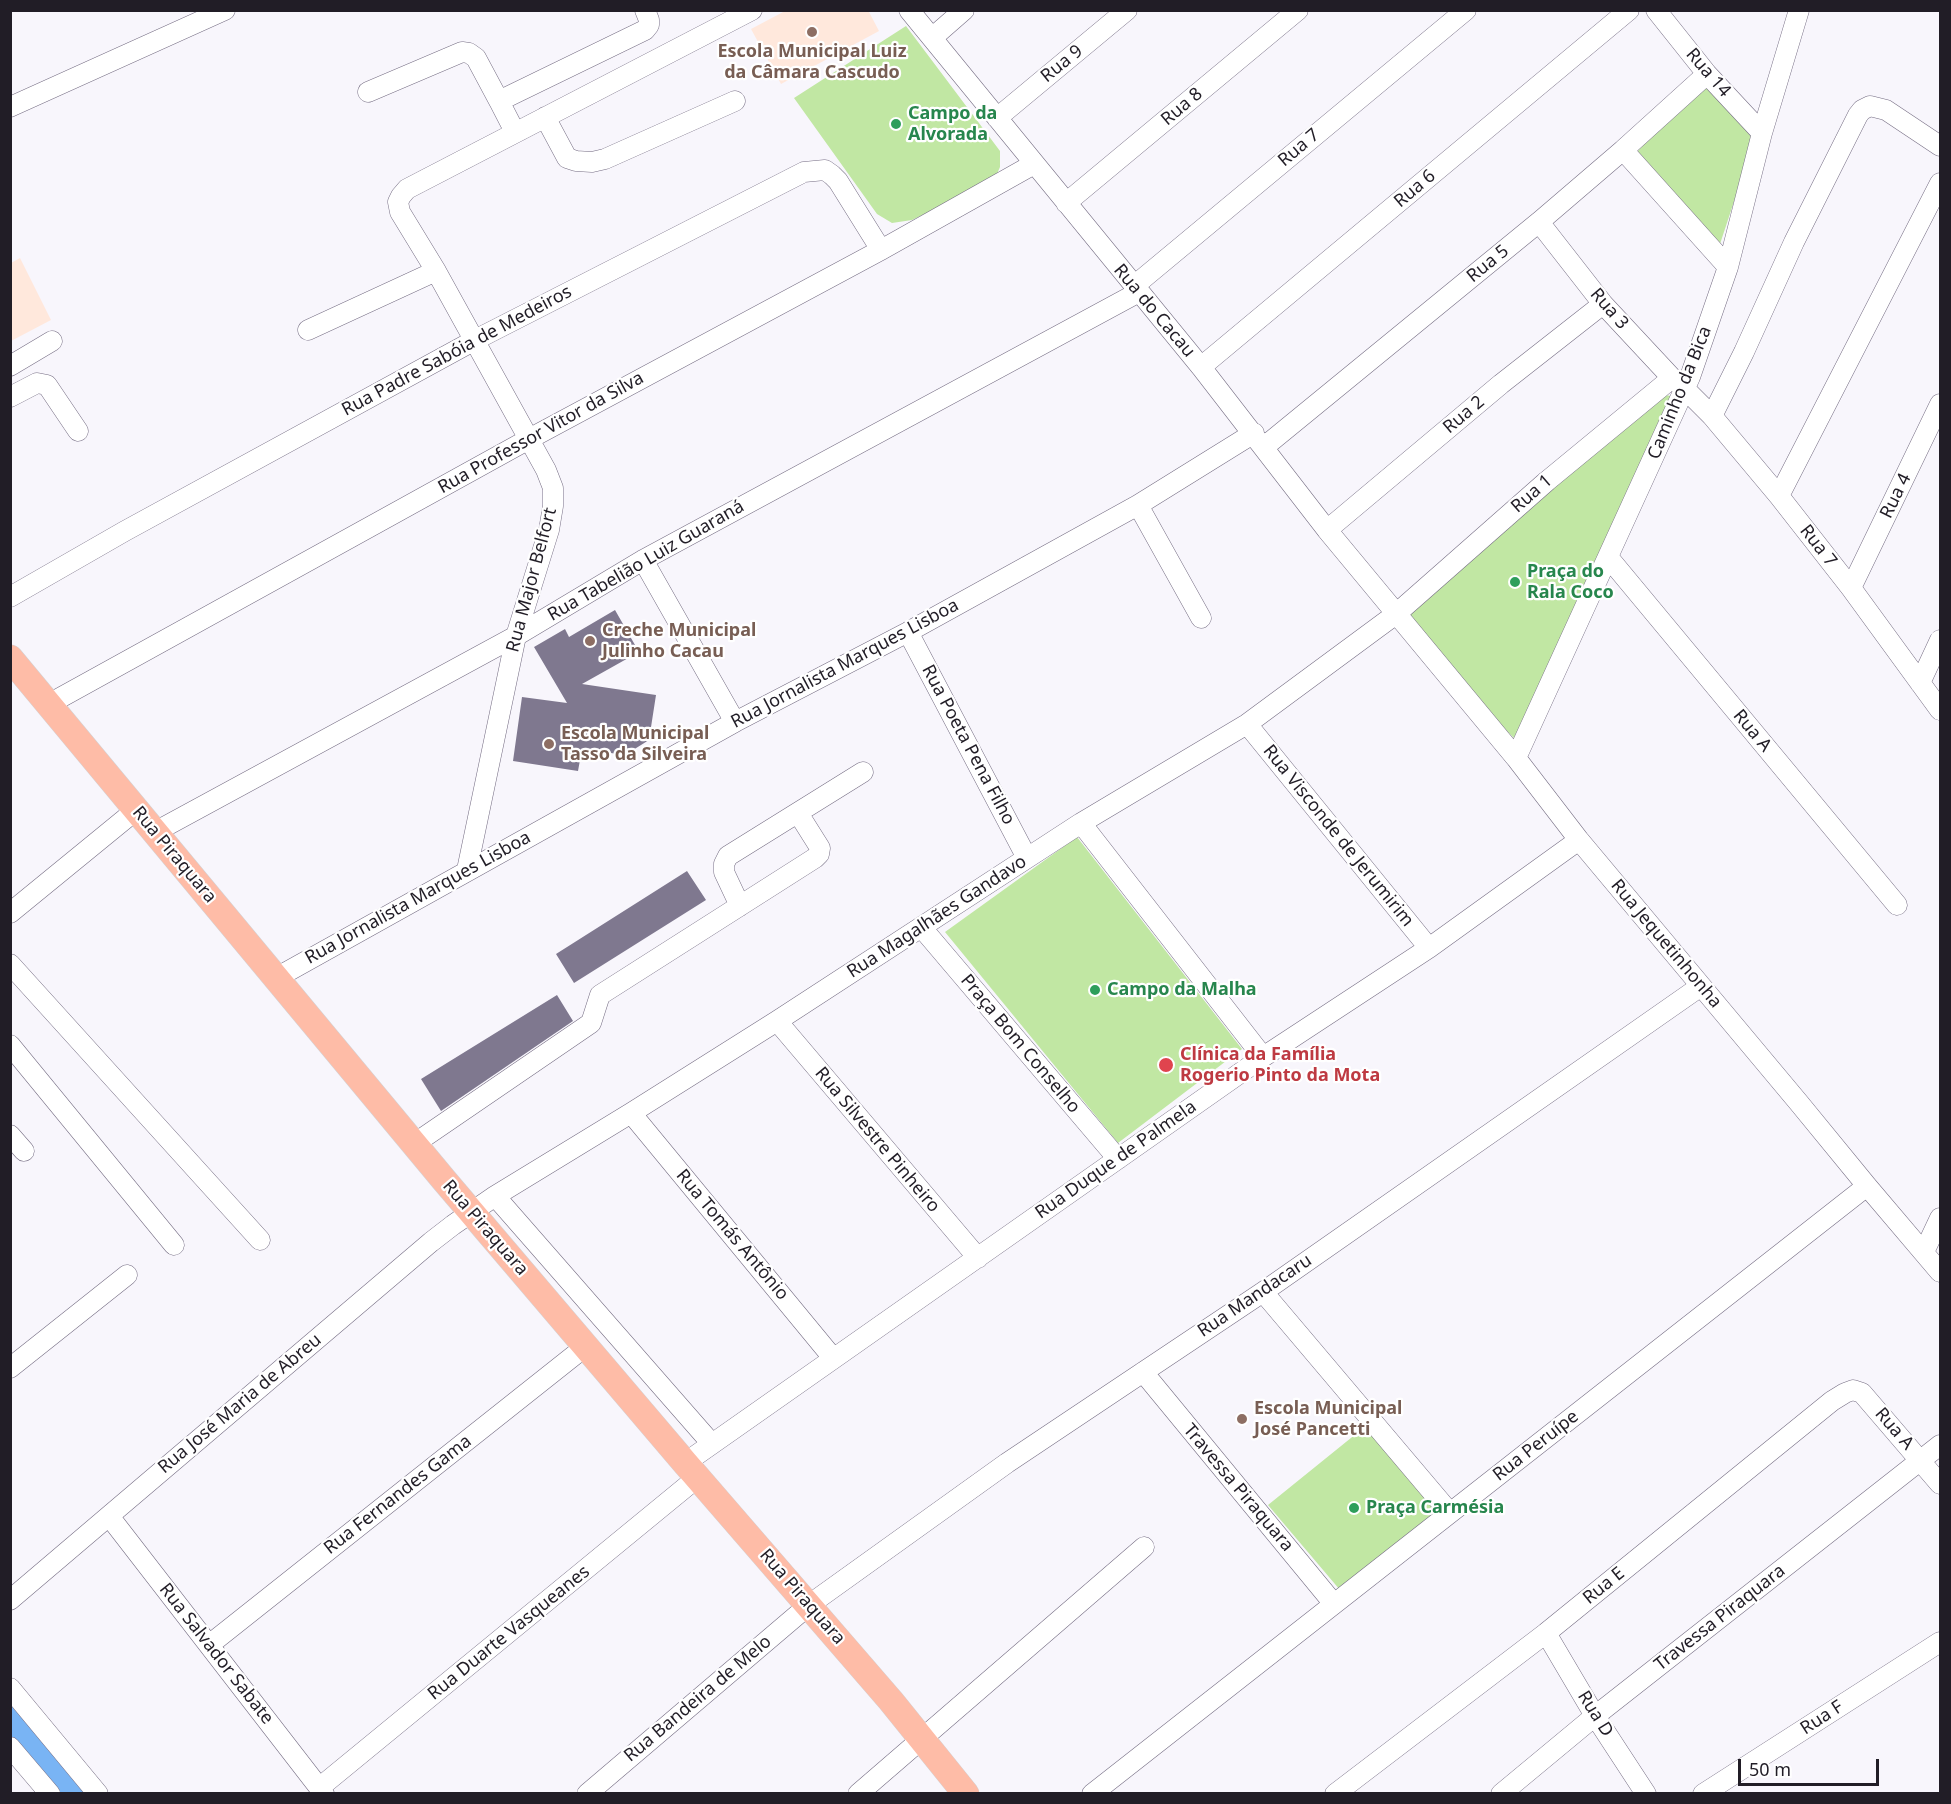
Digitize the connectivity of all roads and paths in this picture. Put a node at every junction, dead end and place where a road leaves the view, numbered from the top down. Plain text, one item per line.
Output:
1 (225, 10) edge
2 (645, 10) edge
3 (752, 10) edge
4 (909, 10) edge
5 (964, 10) edge
6 (1127, 10) edge
7 (1298, 10) edge
8 (1466, 10) edge
9 (1629, 10) edge
10 (1656, 10) edge
11 (1798, 10) edge
12 (932, 38) junction
13 (1707, 74) junction
14 (368, 92) dead end
15 (499, 101) junction
16 (735, 101) dead end
17 (10, 107) edge
18 (545, 117) junction
19 (997, 118) junction
20 (515, 132) junction
21 (1762, 133) junction
22 (1941, 146) edge
23 (1623, 150) junction
24 (1034, 164) junction
25 (1941, 183) edge
26 (1066, 203) junction
27 (1539, 222) junction
28 (881, 250) junction
29 (1728, 267) junction
30 (436, 271) junction
31 (1136, 289) junction
32 (1604, 304) junction
33 (308, 330) dead end
34 (475, 340) junction
35 (52, 341) dead end
36 (10, 366) edge
37 (1201, 367) junction
38 (1678, 384) junction
39 (10, 397) edge
40 (1941, 404) edge
41 (1712, 416) junction
42 (78, 431) dead end
43 (529, 439) junction
44 (1259, 440) junction
45 (1779, 496) junction
46 (1138, 505) junction
47 (1327, 530) junction
48 (1608, 557) junction
49 (643, 560) junction
50 (1851, 588) junction
51 (10, 597) edge
52 (1396, 614) junction
53 (1201, 618) dead end
54 (908, 632) junction
55 (516, 636) junction
56 (1941, 640) edge
57 (10, 658) edge
58 (1920, 683) junction
59 (49, 704) junction
60 (1941, 710) edge
61 (735, 722) junction
62 (1247, 724) junction
63 (1516, 758) junction
64 (863, 772) dead end
65 (136, 810) junction
66 (798, 813) junction
67 (1081, 824) junction
68 (155, 832) junction
69 (1579, 840) junction
70 (1027, 858) junction
71 (467, 870) junction
72 (1897, 905) dead end
73 (740, 906) junction
74 (10, 913) edge
75 (922, 928) junction
76 (1429, 948) junction
77 (10, 964) edge
78 (276, 978) junction
79 (1701, 986) junction
80 (777, 1021) junction
81 (10, 1045) edge
82 (1263, 1057) junction
83 (631, 1113) junction
84 (10, 1135) edge
85 (414, 1144) junction
86 (24, 1151) dead end
87 (1118, 1159) junction
88 (1867, 1186) junction
89 (495, 1196) junction
90 (471, 1212) junction
91 (1941, 1218) edge
92 (260, 1240) dead end
93 (174, 1245) dead end
94 (1924, 1252) junction
95 (978, 1258) junction
96 (1941, 1272) edge
97 (127, 1275) dead end
98 (1263, 1292) junction
99 (586, 1346) junction
100 (833, 1358) junction
101 (10, 1368) edge
102 (1143, 1372) junction
103 (1871, 1402) joint
104 (712, 1444) junction
105 (1941, 1445) edge
106 (1921, 1460) junction
107 (692, 1470) junction
108 (1941, 1484) edge
109 (1450, 1513) junction
110 (109, 1516) junction
111 (1144, 1547) dead end
112 (10, 1599) edge
113 (1334, 1604) junction
114 (809, 1605) junction
115 (1546, 1633) junction
116 (1941, 1642) edge
117 (209, 1645) junction
118 (10, 1688) edge
119 (1595, 1716) junction
120 (922, 1740) junction
121 (10, 1747) edge
122 (321, 1791) edge
123 (50, 1794) edge
124 (98, 1794) edge
125 (587, 1794) edge
126 (858, 1794) edge
127 (966, 1794) edge
128 (1092, 1794) edge
129 (1335, 1794) edge
130 (1501, 1794) edge
131 (1646, 1794) edge
132 (1703, 1794) edge

1 - 17 street
2 - 15 street
3 - 18 street
4 - 12 street, Rua do Cacau
5 - 12 street
6 - 19 street, Rua 9
7 - 26 street, Rua 8
8 - 31 street, Rua 7
9 - 37 street, Rua 6
10 - 13 street, Rua 14
11 - 21 street, Caminho da Bica
12 - 19 street, Rua do Cacau
13 - 21 street, Rua 14
13 - 23 street, Rua 5
14 - 15 street
15 - 20 street
16 - 18 street
18 - 20 street
19 - 24 street, Rua do Cacau
20 - 30 street, Rua Major Belfort
21 - 29 street, Caminho da Bica
22 - 41 street
23 - 27 street, Rua 5
23 - 29 street
24 - 26 street, Rua do Cacau
24 - 28 street, Rua Professor Vitor da Silva
25 - 45 street
26 - 31 street, Rua do Cacau
27 - 32 street, Rua 3
27 - 44 street, Rua 5
28 - 34 street, Rua Padre Sabóia de Medeiros
28 - 43 street, Rua Professor Vitor da Silva
29 - 38 street, Caminho da Bica
30 - 33 street
30 - 34 street, Rua Major Belfort
31 - 37 street, Rua do Cacau
31 - 49 street, Rua Tabelião Luiz Guaraná
32 - 38 street, Rua 3
32 - 47 street, Rua 2
34 - 43 street, Rua Major Belfort
34 - 51 street, Rua Padre Sabóia de Medeiros
35 - 36 street
37 - 44 street, Rua do Cacau
38 - 41 street, Rua 7
38 - 48 street, Caminho da Bica
38 - 52 street, Rua 1
39 - 42 street
40 - 50 street, Rua 4
41 - 45 street, Rua 7
43 - 55 street, Rua Major Belfort
43 - 59 street, Rua Professor Vitor da Silva
44 - 46 street, Rua Jornalista Marques Lisboa
44 - 47 street, Rua do Cacau
45 - 50 street, Rua 7
46 - 53 street
46 - 54 street, Rua Jornalista Marques Lisboa
47 - 52 street, Rua do Cacau
48 - 63 street, Caminho da Bica
48 - 72 street, Rua A
49 - 55 street, Rua Tabelião Luiz Guaraná
49 - 61 street
50 - 58 street, Rua 7
52 - 62 street, Rua Magalhães Gandavo
52 - 63 street, Rua Jequetinhonha
54 - 61 street, Rua Jornalista Marques Lisboa
54 - 70 street, Rua Poeta Pena Filho
55 - 68 street, Rua Tabelião Luiz Guaraná
55 - 71 street, Rua Major Belfort
56 - 58 street
57 - 59 main road, Rua Piraquara
58 - 60 street, Rua 7
59 - 65 main road, Rua Piraquara
61 - 71 street, Rua Jornalista Marques Lisboa
62 - 67 street, Rua Magalhães Gandavo
62 - 76 street, Rua Visconde de Jerumirim
63 - 69 street, Rua Jequetinhonha
64 - 66 street
65 - 68 main road, Rua Piraquara
65 - 74 street
66 - 73 street
66 - 73 street
67 - 70 street, Rua Magalhães Gandavo
67 - 82 street
68 - 78 main road, Rua Piraquara
69 - 76 street, Rua Duque de Palmela
69 - 79 street, Rua Jequetinhonha
70 - 75 street, Rua Magalhães Gandavo
71 - 78 street, Rua Jornalista Marques Lisboa
73 - 85 street
75 - 80 street, Rua Magalhães Gandavo
75 - 87 street, Praça Bom Conselho
76 - 82 street, Rua Duque de Palmela
77 - 92 street
78 - 85 main road, Rua Piraquara
79 - 88 street, Rua Jequetinhonha
79 - 98 street, Rua Mandacaru
80 - 83 street, Rua Magalhães Gandavo
80 - 95 street, Rua Silvestre Pinheiro
81 - 93 street
82 - 87 street, Rua Duque de Palmela
83 - 89 street, Rua Magalhães Gandavo
83 - 100 street, Rua Tomás Antônio
84 - 86 street
85 - 90 main road, Rua Piraquara
87 - 95 street, Rua Duque de Palmela
88 - 94 street, Rua Jequetinhonha
88 - 109 street, Rua Peruípe
89 - 90 street, Rua Magalhães Gandavo
89 - 104 street
90 - 99 main road, Rua Piraquara
90 - 110 street, Rua José Maria de Abreu
91 - 94 street
94 - 96 street, Rua Jequetinhonha
95 - 100 street, Rua Duque de Palmela
97 - 101 street
98 - 102 street, Rua Mandacaru
98 - 109 street
99 - 107 main road, Rua Piraquara
99 - 117 street, Rua Fernandes Gama
100 - 104 street, Rua Duque de Palmela
102 - 113 street, Travessa Piraquara
102 - 114 street, Rua Mandacaru
103 - 106 street, Rua A
103 - 115 street, Rua E
104 - 107 street, Rua Duque de Palmela
105 - 106 street, Travessa Piraquara
106 - 108 street, Rua A
106 - 119 street, Travessa Piraquara
107 - 114 main road, Rua Piraquara
107 - 122 street, Rua Duarte Vasqueanes
109 - 113 street, Rua Peruípe
110 - 112 street, Rua José Maria de Abreu
110 - 117 street, Rua Salvador Sabate
111 - 120 street
113 - 128 street, Rua Peruípe
114 - 120 main road, Rua Piraquara
114 - 125 street, Rua Bandeira de Melo
115 - 119 street, Rua D
115 - 129 street, Rua E
116 - 132 street, Rua F
117 - 122 street, Rua Salvador Sabate
118 - 124 street
119 - 130 street, Travessa Piraquara
119 - 131 street, Rua D
120 - 126 street
120 - 127 main road, Rua Piraquara
121 - 123 street

